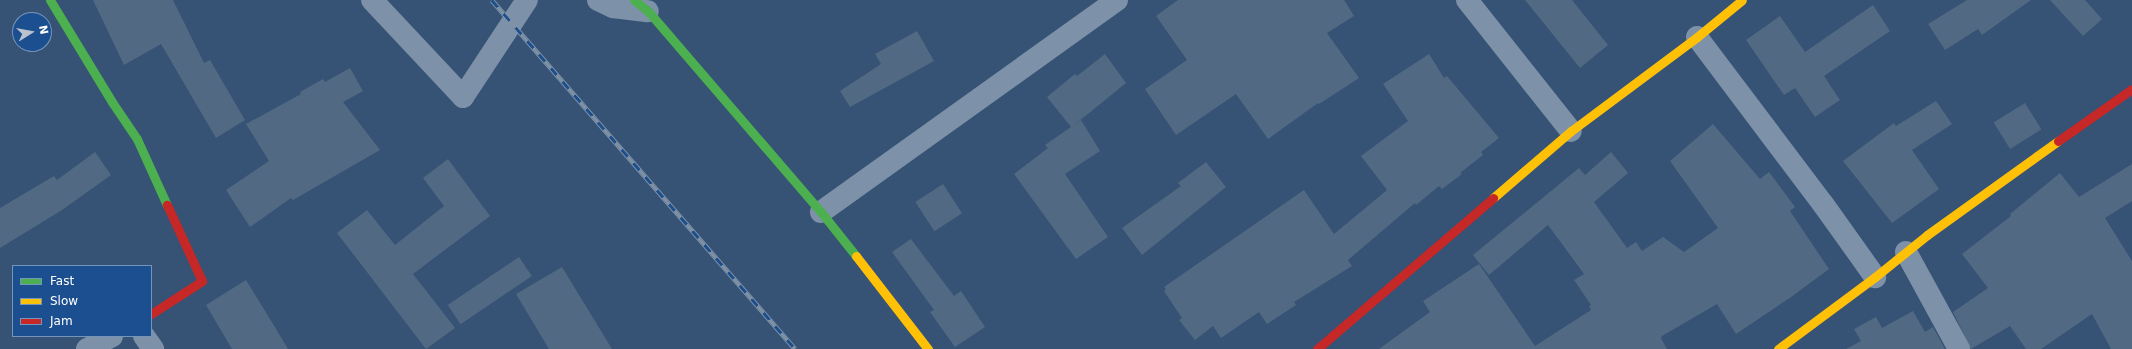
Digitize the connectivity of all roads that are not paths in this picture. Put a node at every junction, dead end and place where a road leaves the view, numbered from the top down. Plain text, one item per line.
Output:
1 (50, 0) edge
2 (372, 0) edge
3 (527, 0) edge
4 (598, 0) edge
5 (1117, 0) edge
6 (1467, 0) edge
7 (1742, 0) edge
8 (641, 6) edge
9 (1697, 37) junction
10 (2132, 89) edge
11 (1571, 131) junction
12 (821, 212) junction
13 (1906, 252) junction
14 (1875, 277) junction
15 (152, 313) edge
16 (110, 337) edge
17 (145, 337) edge
18 (87, 349) edge
19 (153, 349) edge
20 (928, 349) edge
21 (1317, 349) edge
22 (1778, 349) edge
23 (1959, 349) edge

1 - 15 street
2 - 3 street
4 - 8 street
5 - 12 street
6 - 11 street
7 - 9 street
8 - 12 street
9 - 11 street
9 - 14 street
10 - 13 street
11 - 21 street
12 - 20 street
13 - 14 street
13 - 23 street
14 - 22 street
16 - 18 street
17 - 19 street

